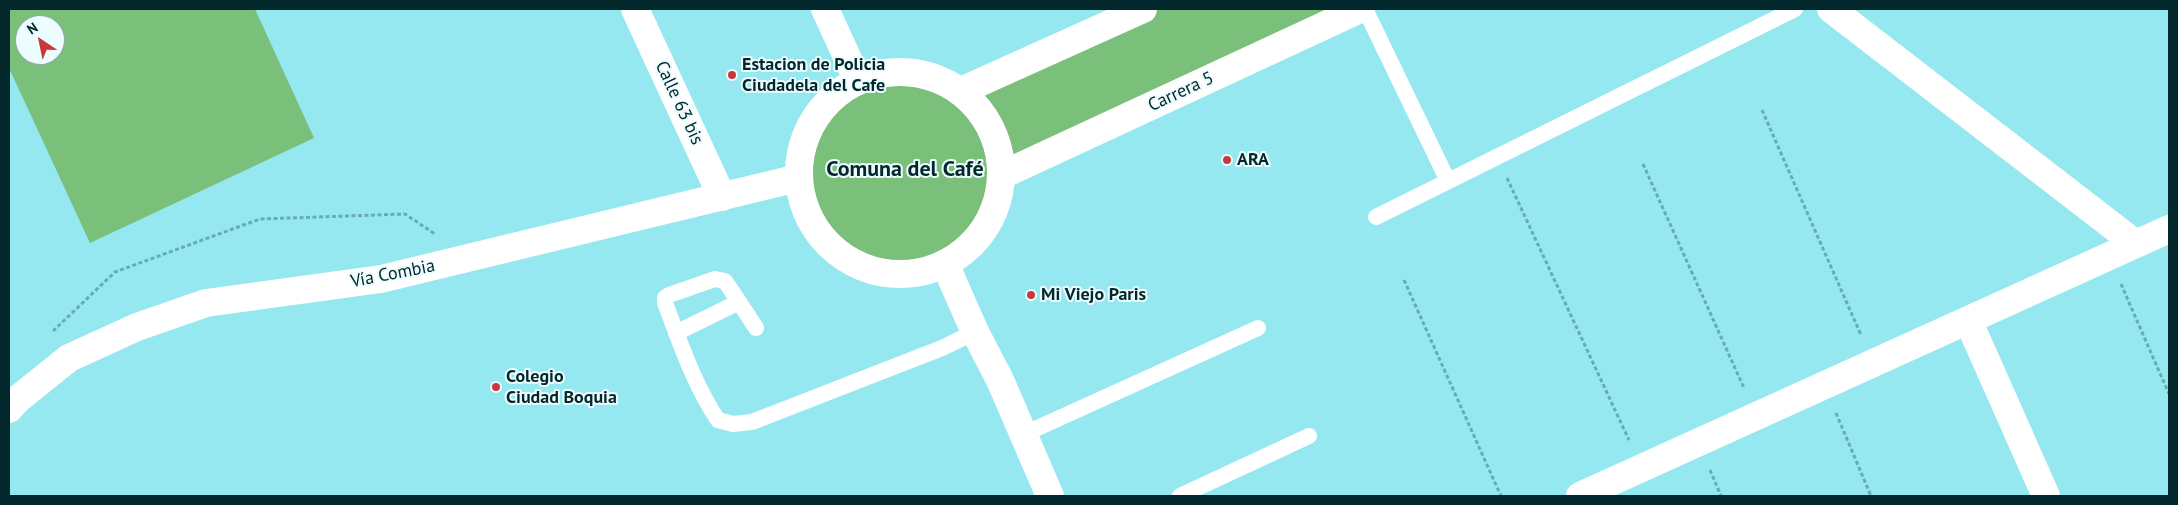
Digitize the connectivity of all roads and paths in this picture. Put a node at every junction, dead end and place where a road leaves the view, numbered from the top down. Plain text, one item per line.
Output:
1 (635, 9) edge
2 (825, 9) edge
3 (1142, 9) edge
4 (1360, 9) edge
5 (1365, 9) edge
6 (1795, 9) edge
7 (1831, 9) edge
8 (858, 81) junction
9 (961, 91) junction
10 (1762, 110) dead end
11 (1497, 157) junction
12 (1643, 164) dead end
13 (1002, 175) junction
14 (798, 178) junction
15 (1448, 181) junction
16 (722, 197) junction
17 (1376, 217) dead end
18 (2169, 229) edge
19 (2136, 244) junction
20 (2108, 256) junction
21 (471, 257) junction
22 (945, 264) junction
23 (1404, 280) dead end
24 (739, 302) junction
25 (1968, 320) junction
26 (756, 328) dead end
27 (1258, 328) dead end
28 (51, 332) dead end
29 (975, 332) junction
30 (676, 333) junction
31 (1874, 363) junction
32 (1824, 385) junction
33 (2169, 394) edge
34 (9, 409) edge
35 (1757, 416) junction
36 (1022, 435) junction
37 (1308, 436) dead end
38 (1641, 468) junction
39 (1050, 496) edge
40 (1180, 496) edge
41 (1501, 496) edge
42 (1580, 496) edge
43 (1871, 496) edge
44 (2046, 496) edge

1 - 16 main road, Calle 63 bis
2 - 8 main road
3 - 9 main road
4 - 13 main road, Carrera 5
5 - 15 lane
6 - 11 lane
7 - 19 main road
8 - 9 main road
8 - 14 main road
9 - 13 main road
10 - 31 path
11 - 15 lane
11 - 38 path
12 - 35 path
13 - 22 main road
14 - 16 main road, Vía Combia
14 - 22 main road
15 - 17 lane
16 - 21 main road, Vía Combia
18 - 19 main road
19 - 20 main road
20 - 25 main road
20 - 33 path
21 - 28 path
21 - 34 main road, Vía Combia
22 - 29 main road
23 - 41 path
24 - 26 lane
24 - 30 lane
24 - 30 lane
25 - 31 main road
25 - 44 main road
27 - 36 lane
29 - 30 lane
29 - 36 main road
31 - 32 main road
32 - 35 main road
32 - 43 path
35 - 38 main road
36 - 39 main road
37 - 40 lane
38 - 42 main road

